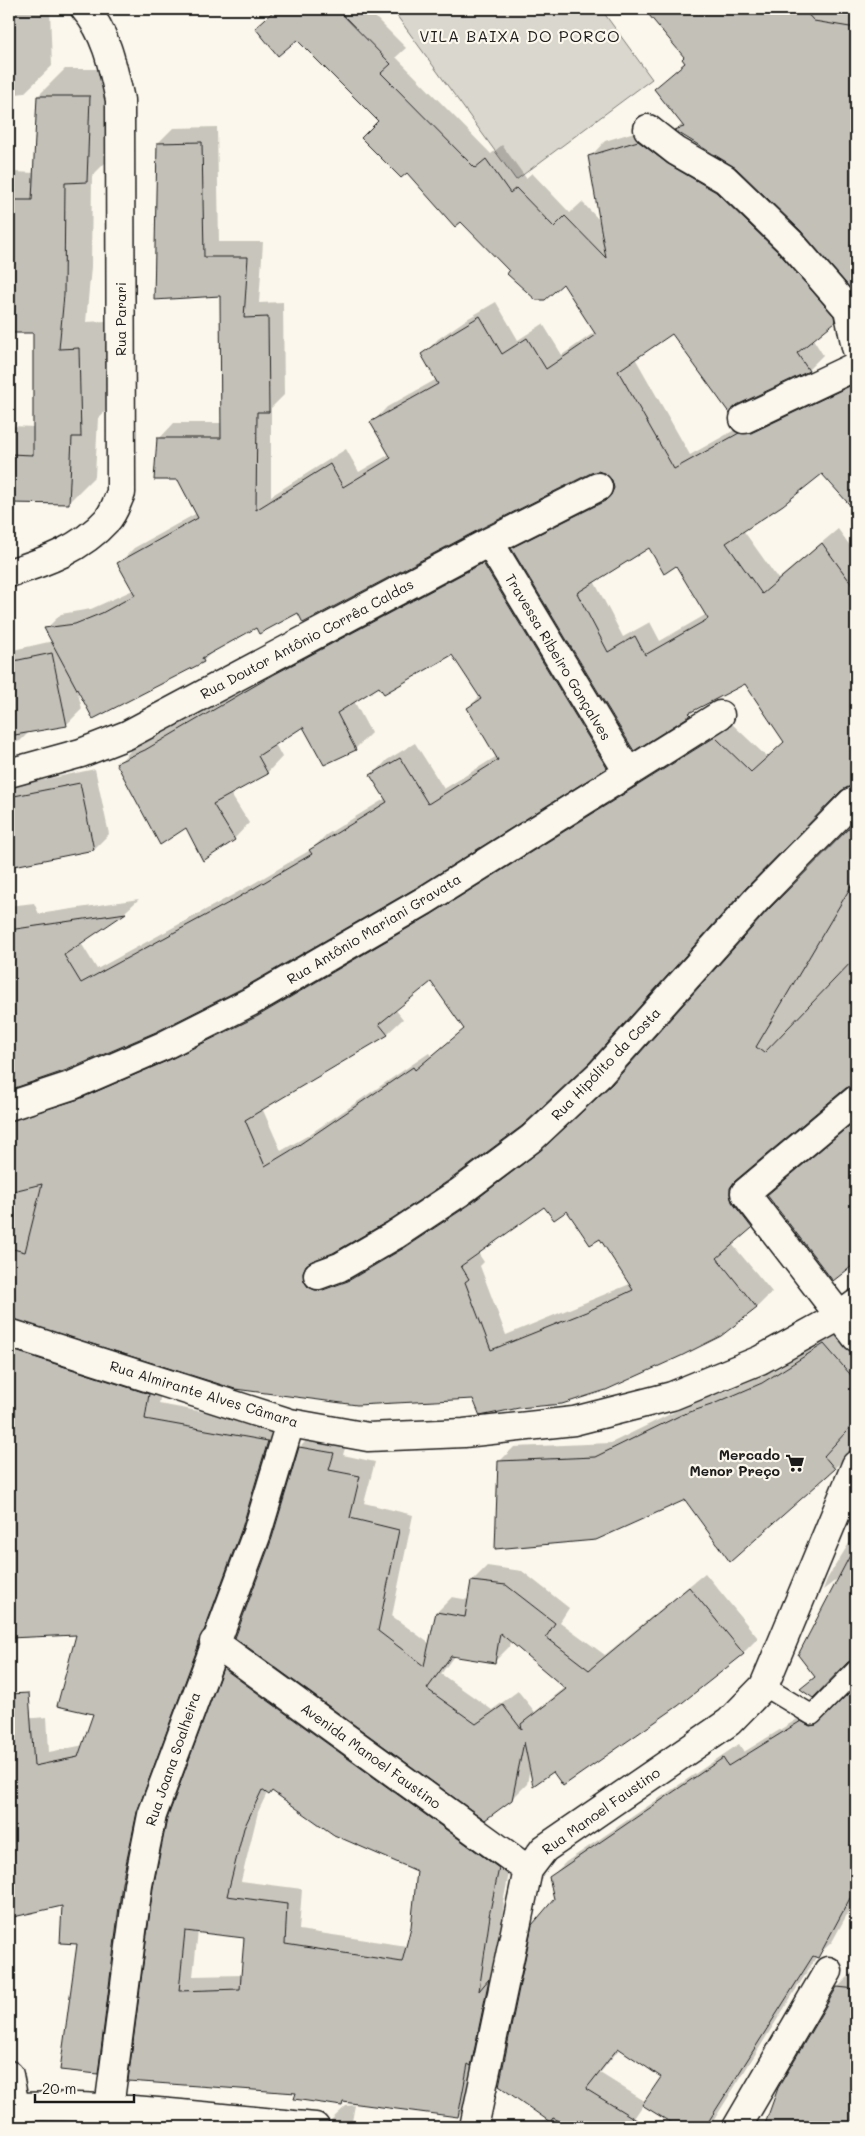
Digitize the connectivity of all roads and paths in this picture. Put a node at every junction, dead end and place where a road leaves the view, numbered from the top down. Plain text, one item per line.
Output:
1 (85, 9) edge
2 (648, 129) dead end
3 (856, 347) edge
4 (856, 366) edge
5 (744, 419) dead end
6 (598, 487) dead end
7 (489, 542) junction
8 (9, 573) edge
9 (720, 715) dead end
10 (628, 772) junction
11 (9, 773) edge
12 (854, 804) edge
13 (856, 1100) edge
14 (9, 1106) edge
15 (318, 1275) dead end
16 (851, 1319) edge
17 (9, 1333) edge
18 (290, 1423) junction
19 (856, 1465) edge
20 (214, 1642) junction
21 (856, 1670) edge
22 (764, 1686) junction
23 (528, 1870) junction
24 (828, 1970) dead end
25 (9, 2074) edge
26 (109, 2108) junction
27 (17, 2115) edge
28 (478, 2126) edge
29 (316, 2127) edge
30 (737, 2127) edge

1 - 8 street, Rua Parari
2 - 3 street
4 - 5 street
6 - 7 street, Rua Doutor Antônio Corrêa Caldas
7 - 10 street, Travessa Ribeiro Gonçalves
7 - 11 street, Rua Doutor Antônio Corrêa Caldas
9 - 10 street, Rua Antônio Mariani Gravata
10 - 14 street, Rua Antônio Mariani Gravata
12 - 15 street, Rua Hipólito da Costa
13 - 16 street
16 - 18 street, Rua Almirante Alves Câmara
17 - 18 street, Rua Almirante Alves Câmara
18 - 20 street, Rua Joana Soalheira
19 - 22 street
20 - 23 street, Avenida Manoel Faustino
20 - 26 street, Rua Joana Soalheira
21 - 22 lane
22 - 23 street, Rua Manoel Faustino
23 - 28 street, Rua Manoel Faustino
24 - 30 street
25 - 27 street
26 - 27 street
26 - 29 street

